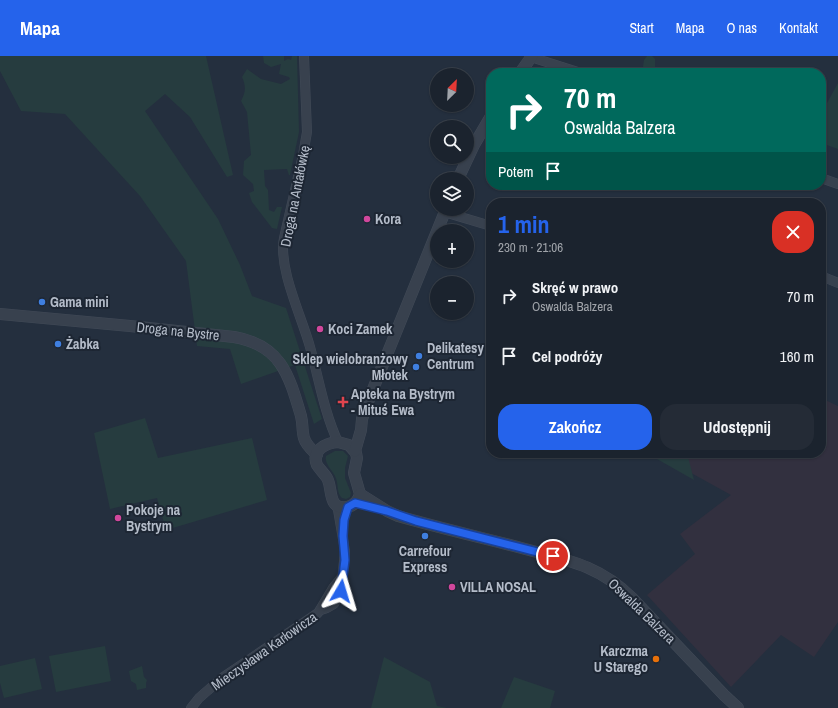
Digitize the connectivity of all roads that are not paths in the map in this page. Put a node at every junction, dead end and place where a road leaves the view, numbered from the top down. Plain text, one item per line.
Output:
1 (304, 56) edge
2 (532, 56) edge
3 (524, 68) edge
4 (565, 68) edge
5 (486, 125) edge
6 (461, 172) edge
7 (826, 180) edge
8 (838, 184) edge
9 (443, 216) edge
10 (460, 216) edge
11 (486, 224) edge
12 (826, 278) edge
13 (838, 283) edge
14 (0, 314) edge
15 (362, 421) junction
16 (303, 427) junction
17 (334, 443) junction
18 (355, 451) junction
19 (317, 456) junction
20 (354, 501) junction
21 (336, 505) junction
22 (343, 536) junction
23 (191, 708) edge
24 (738, 708) edge

1 - 17 street, Droga na Antałówkę
2 - 3 street
2 - 4 street
5 - 6 street
7 - 8 street
9 - 15 street
10 - 11 street
12 - 13 street
14 - 16 street, Droga na Bystre
15 - 17 street
15 - 18 street
16 - 17 street, Droga na Bystre
16 - 19 street, Droga na Bystre
17 - 18 street, Droga na Bystre
17 - 19 street
18 - 20 street
19 - 21 street, Droga na Bystre
20 - 21 street, Oswalda Balzera
20 - 22 street, Mieczysława Karłowicza
20 - 24 street, Oswalda Balzera
21 - 22 street, Mieczysława Karłowicza
22 - 23 street, Mieczysława Karłowicza

